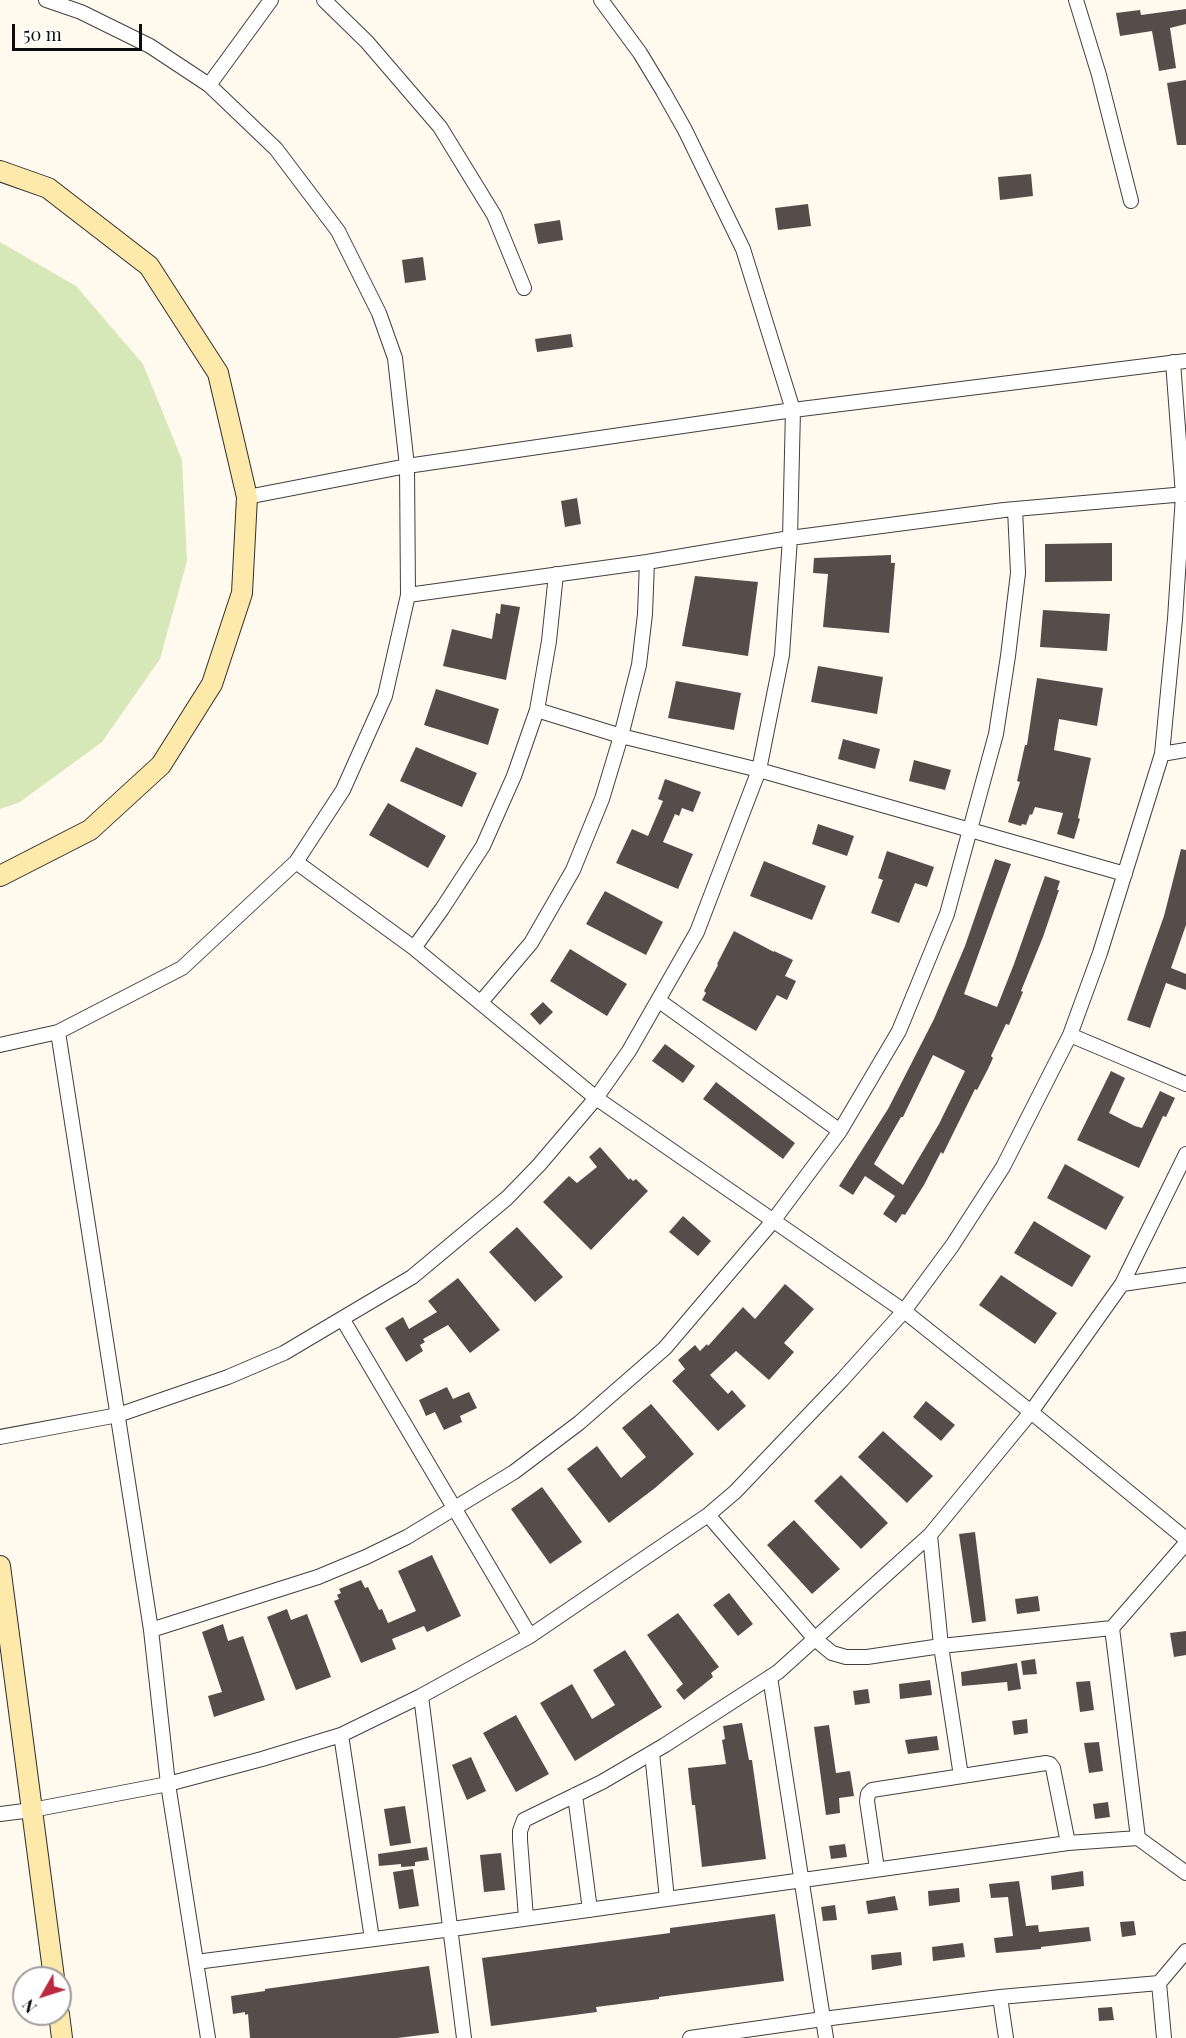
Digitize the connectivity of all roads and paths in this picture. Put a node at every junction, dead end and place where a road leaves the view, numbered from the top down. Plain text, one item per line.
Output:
1 (46, 0) edge
2 (271, 0) edge
3 (324, 0) edge
4 (601, 0) edge
5 (1076, 0) edge
6 (209, 86) junction
7 (0, 171) edge
8 (1131, 201) dead end
9 (524, 288) dead end
10 (1179, 362) edge
11 (793, 410) junction
12 (407, 466) junction
13 (1184, 494) edge
14 (248, 497) junction
15 (1015, 509) junction
16 (790, 538) junction
17 (647, 562) junction
18 (556, 574) junction
19 (408, 595) junction
20 (537, 710) junction
21 (621, 736) junction
22 (1186, 750) edge
23 (1162, 754) junction
24 (759, 770) junction
25 (970, 829) junction
26 (296, 862) junction
27 (1125, 874) junction
28 (0, 876) edge
29 (414, 948) junction
30 (658, 1000) junction
31 (481, 1002) junction
32 (58, 1032) junction
33 (1070, 1035) junction
34 (0, 1045) edge
35 (1186, 1084) edge
36 (596, 1098) junction
37 (840, 1131) junction
38 (1186, 1154) edge
39 (773, 1221) junction
40 (1186, 1275) edge
41 (1122, 1284) junction
42 (904, 1311) junction
43 (343, 1320) junction
44 (1031, 1412) junction
45 (118, 1415) junction
46 (0, 1437) edge
47 (454, 1507) junction
48 (708, 1515) junction
49 (930, 1535) junction
50 (1186, 1541) edge
51 (0, 1566) edge
52 (1113, 1628) junction
53 (151, 1630) junction
54 (530, 1636) junction
55 (814, 1640) junction
56 (941, 1646) junction
57 (770, 1677) junction
58 (421, 1696) junction
59 (341, 1735) junction
60 (652, 1753) junction
61 (961, 1776) junction
62 (168, 1784) junction
63 (575, 1795) junction
64 (32, 1810) junction
65 (0, 1814) edge
66 (1138, 1838) junction
67 (1068, 1844) junction
68 (877, 1869) junction
69 (1186, 1873) edge
70 (801, 1880) junction
71 (667, 1899) junction
72 (590, 1910) junction
73 (526, 1918) junction
74 (452, 1929) junction
75 (372, 1939) junction
76 (1186, 1951) edge
77 (196, 1962) junction
78 (52, 1966) edge
79 (1159, 1983) junction
80 (1000, 1997) junction
81 (823, 2019) junction
82 (208, 2038) edge
83 (465, 2038) edge
84 (690, 2038) edge
85 (826, 2038) edge
86 (1006, 2038) edge
87 (1164, 2038) edge

1 - 6 street
2 - 6 street
3 - 9 street
4 - 11 street
5 - 8 street
6 - 12 street
7 - 14 street
10 - 11 street
10 - 13 street
11 - 12 street
11 - 16 street
12 - 14 street
12 - 19 street
13 - 15 street
13 - 23 street
14 - 28 street
15 - 16 street
15 - 25 street
16 - 17 street
16 - 24 street
17 - 18 street
17 - 21 street
18 - 19 street
18 - 20 street
19 - 26 street
20 - 21 street
20 - 29 street
21 - 24 street
21 - 31 street
22 - 23 street
23 - 27 street
24 - 25 street
24 - 30 street
25 - 27 street
25 - 37 street
26 - 29 street
26 - 32 street
27 - 33 street
29 - 31 street
30 - 36 street
30 - 37 street
31 - 36 street
32 - 34 street
32 - 45 street
33 - 35 street
33 - 42 street
36 - 39 street
36 - 43 street
37 - 39 street
38 - 41 street
39 - 42 street
39 - 47 street
40 - 41 street
41 - 44 street
42 - 44 street
42 - 48 street
43 - 45 street
43 - 47 street
44 - 49 street
44 - 50 street
45 - 46 street
45 - 53 street
47 - 53 street
47 - 54 street
48 - 54 street
48 - 55 street
49 - 55 street
49 - 56 street
50 - 52 street
51 - 64 street
52 - 56 street
52 - 66 street
53 - 62 street
54 - 58 street
55 - 56 street
55 - 57 street
56 - 61 street
57 - 60 street
57 - 70 street
58 - 59 street
58 - 74 street
59 - 62 street
59 - 75 street
60 - 63 street
60 - 71 street
61 - 67 street
61 - 68 street
62 - 64 street
62 - 77 street
63 - 72 street
63 - 73 street
64 - 65 street
64 - 78 street
66 - 67 street
66 - 69 street
67 - 68 street
68 - 70 street
70 - 71 street
70 - 81 street
71 - 72 street
72 - 73 street
73 - 74 street
74 - 75 street
74 - 83 street
75 - 77 street
76 - 79 street
77 - 82 street
79 - 80 street
79 - 87 street
80 - 81 street
80 - 86 street
81 - 84 street
81 - 85 street

